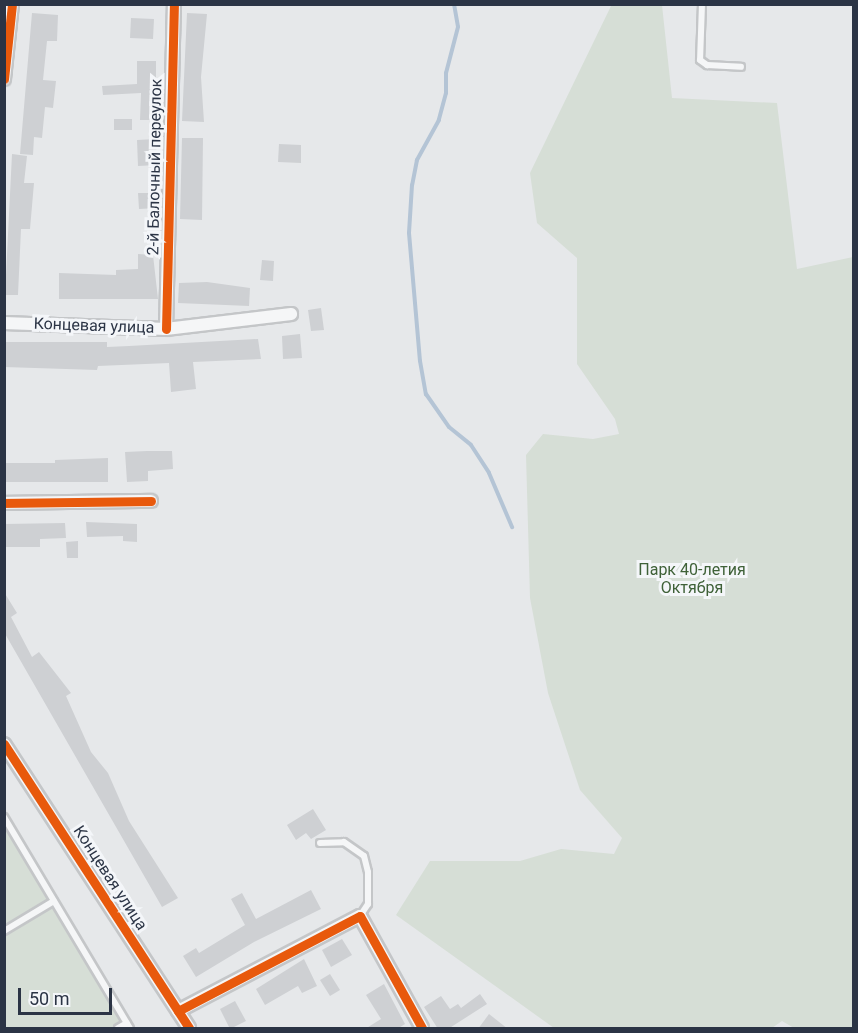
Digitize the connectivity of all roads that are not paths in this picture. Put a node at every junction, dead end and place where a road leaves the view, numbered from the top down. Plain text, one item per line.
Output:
1 (12, 4) edge
2 (174, 4) edge
3 (702, 4) edge
4 (741, 67) dead end
5 (4, 79) edge
6 (291, 314) dead end
7 (4, 323) edge
8 (166, 329) junction
9 (151, 501) dead end
10 (4, 503) edge
11 (4, 744) edge
12 (4, 817) edge
13 (321, 843) dead end
14 (54, 901) junction
15 (360, 916) junction
16 (4, 931) edge
17 (178, 1011) junction
18 (129, 1026) edge
19 (118, 1029) edge
20 (189, 1029) edge
21 (422, 1029) edge

1 - 5 street
2 - 8 street, 2-й Балочный переулок
3 - 4 lane
6 - 8 street, Концевая улица
7 - 8 street, Концевая улица
9 - 10 street
11 - 17 street, Концевая улица
12 - 14 lane
13 - 15 lane
14 - 16 lane
14 - 18 lane
15 - 17 street
15 - 21 street
17 - 20 street, Концевая улица
18 - 19 lane

